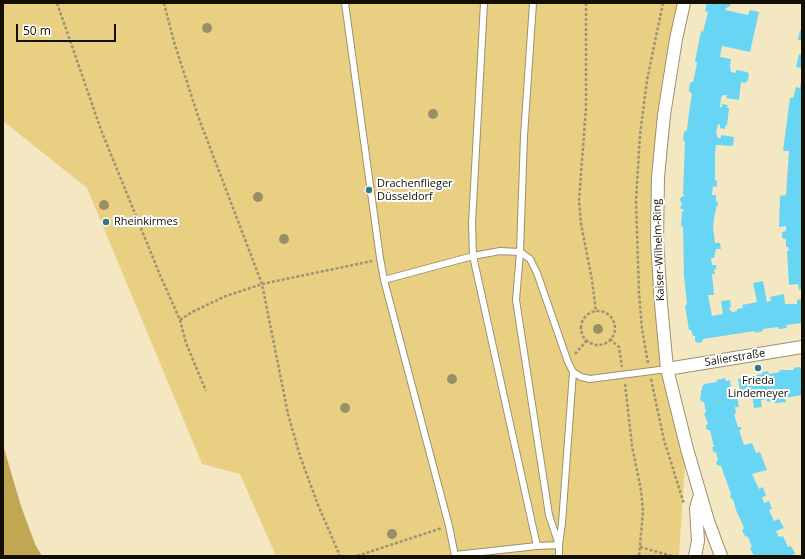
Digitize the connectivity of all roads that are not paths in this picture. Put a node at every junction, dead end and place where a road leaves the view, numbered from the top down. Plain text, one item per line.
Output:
1 (345, 3) edge
2 (484, 3) edge
3 (533, 3) edge
4 (684, 3) edge
5 (520, 252) junction
6 (473, 256) junction
7 (384, 280) junction
8 (802, 347) edge
9 (667, 369) junction
10 (574, 372) junction
11 (700, 494) junction
12 (559, 545) junction
13 (537, 546) junction
14 (719, 555) edge
15 (455, 556) edge
16 (559, 556) edge
17 (695, 556) edge

1 - 7 lane
2 - 6 lane
3 - 5 lane
4 - 9 street, Kaiser-Wilhelm-Ring
5 - 6 lane
5 - 10 lane
5 - 12 lane
6 - 7 lane
6 - 13 lane
7 - 15 lane
8 - 9 street, Salierstraße
9 - 10 lane
9 - 11 street, Kaiser-Wilhelm-Ring
10 - 12 lane
11 - 14 street, Kaiser-Wilhelm-Ring
11 - 17 street, Kaiser-Wilhelm-Ring
12 - 13 lane
12 - 16 lane
13 - 15 lane

